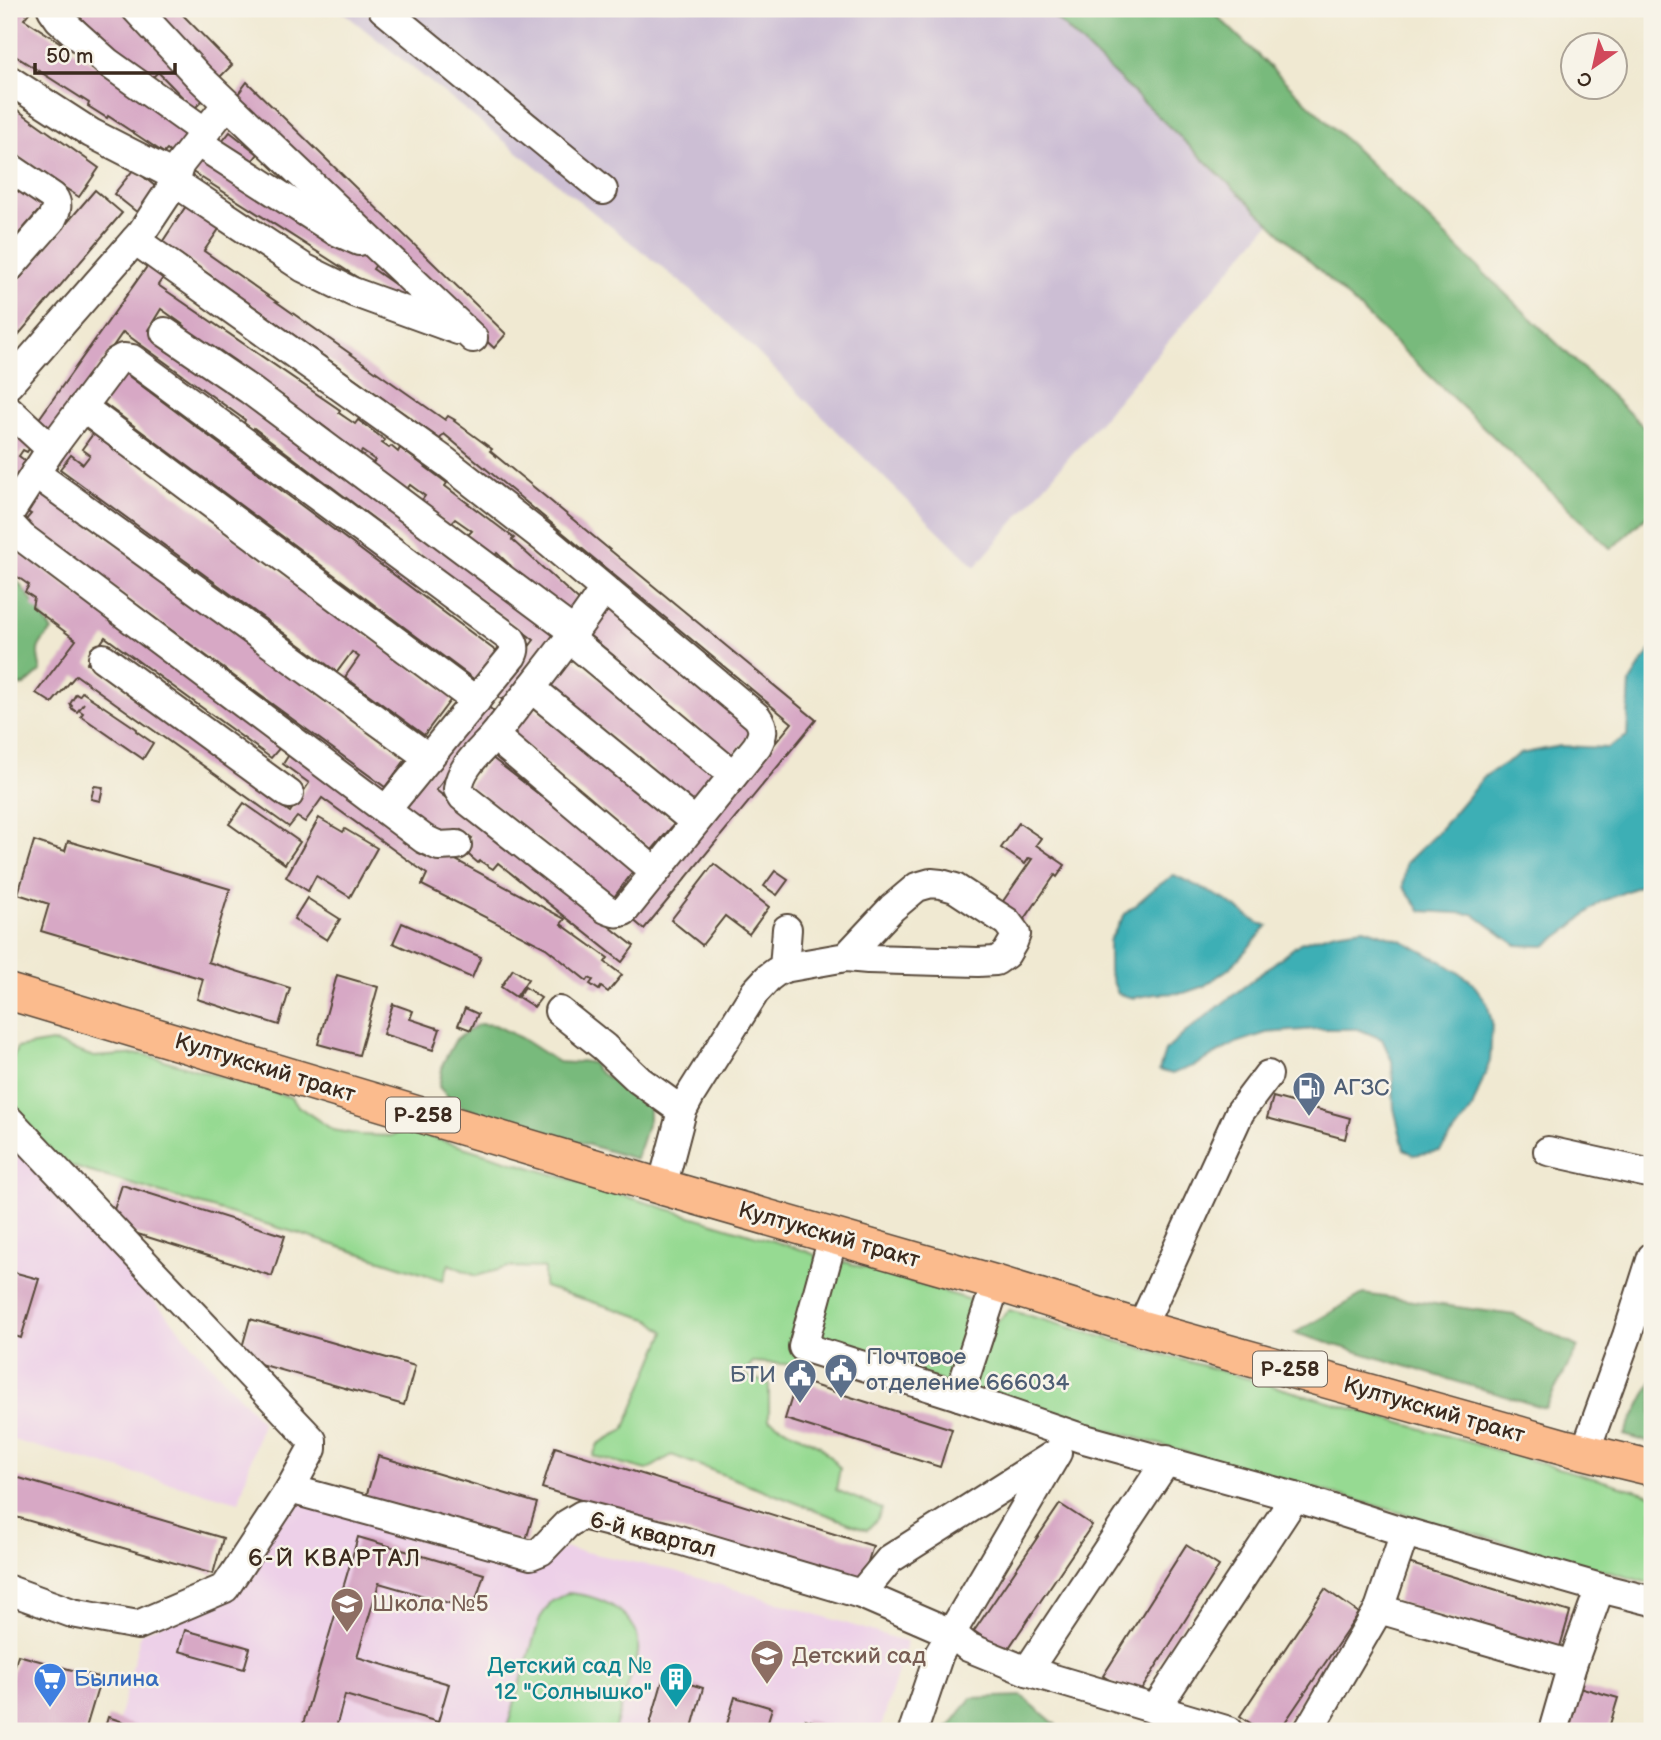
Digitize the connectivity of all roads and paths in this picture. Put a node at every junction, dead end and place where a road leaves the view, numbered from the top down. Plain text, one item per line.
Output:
1 (52, 9) edge
2 (136, 9) edge
3 (383, 9) edge
4 (9, 80) edge
5 (227, 104) junction
6 (201, 137) junction
7 (9, 167) edge
8 (174, 178) junction
9 (603, 190) dead end
10 (135, 240) junction
11 (381, 250) junction
12 (9, 268) edge
13 (165, 332) dead end
14 (9, 384) edge
15 (82, 407) junction
16 (9, 410) edge
17 (51, 449) junction
18 (35, 473) junction
19 (9, 514) edge
20 (9, 523) edge
21 (604, 589) junction
22 (573, 636) junction
23 (103, 658) dead end
24 (531, 688) junction
25 (479, 697) junction
26 (502, 725) junction
27 (292, 740) junction
28 (429, 758) junction
29 (733, 775) junction
30 (266, 777) junction
31 (289, 794) dead end
32 (386, 810) junction
33 (695, 822) junction
34 (457, 845) dead end
35 (655, 872) junction
36 (787, 929) dead end
37 (846, 957) junction
38 (784, 968) junction
39 (9, 992) edge
40 (559, 1011) dead end
41 (1268, 1075) dead end
42 (682, 1111) junction
43 (9, 1120) edge
44 (1548, 1151) dead end
45 (1652, 1174) edge
46 (662, 1187) junction
47 (833, 1237) junction
48 (1652, 1257) edge
49 (996, 1283) junction
50 (1141, 1328) junction
51 (959, 1396) junction
52 (1081, 1438) junction
53 (1585, 1452) junction
54 (1057, 1453) junction
55 (1167, 1461) junction
56 (1652, 1468) edge
57 (290, 1489) junction
58 (1295, 1497) junction
59 (1405, 1532) junction
60 (1600, 1588) junction
61 (9, 1590) edge
62 (861, 1594) junction
63 (1652, 1601) edge
64 (1379, 1609) junction
65 (951, 1633) junction
66 (1572, 1665) junction
67 (1027, 1671) junction
68 (1155, 1710) junction
69 (913, 1731) edge
70 (1229, 1731) edge
71 (1308, 1731) edge
72 (1553, 1731) edge

1 - 6 lane
2 - 5 lane
3 - 9 lane
4 - 8 lane
5 - 6 lane
5 - 11 lane
6 - 8 lane
6 - 11 lane
7 - 12 lane
8 - 10 lane
8 - 11 lane
10 - 14 lane
10 - 21 lane
13 - 22 lane
15 - 17 lane
15 - 25 lane
15 - 25 lane
16 - 17 lane
17 - 18 lane
18 - 19 lane
18 - 28 lane
20 - 27 lane
21 - 22 lane
21 - 29 lane
22 - 24 lane
22 - 29 lane
23 - 30 lane
24 - 26 lane
24 - 33 lane
25 - 26 lane
25 - 28 lane
26 - 35 lane
26 - 35 lane
27 - 30 lane
27 - 32 lane
28 - 32 lane
29 - 33 lane
30 - 31 lane
32 - 34 lane
33 - 35 lane
36 - 38 lane
37 - 37 lane
37 - 38 lane
38 - 42 lane
39 - 46 main road, Култукский тракт / Р-258
40 - 42 lane
41 - 50 lane
42 - 46 lane
43 - 57 lane
44 - 45 lane
46 - 47 main road, Култукский тракт / Р-258
47 - 49 main road, Култукский тракт / Р-258
47 - 51 lane
48 - 53 lane
49 - 50 main road, Култукский тракт / Р-258
49 - 51 lane
50 - 53 main road, Култукский тракт / Р-258
51 - 52 lane
52 - 54 lane
52 - 55 lane
53 - 56 main road, Култукский тракт / Р-258
54 - 62 lane
54 - 65 lane
55 - 58 lane
55 - 67 lane
57 - 61 lane
57 - 62 lane, 6-й квартал
58 - 59 lane
58 - 68 lane
59 - 60 lane
59 - 64 lane
60 - 63 lane
60 - 66 lane
62 - 65 lane, 6-й квартал
64 - 66 lane
64 - 71 lane
65 - 67 lane, 6-й квартал
65 - 69 lane
66 - 72 lane
67 - 68 lane, 6-й квартал
68 - 70 lane, 6-й квартал

